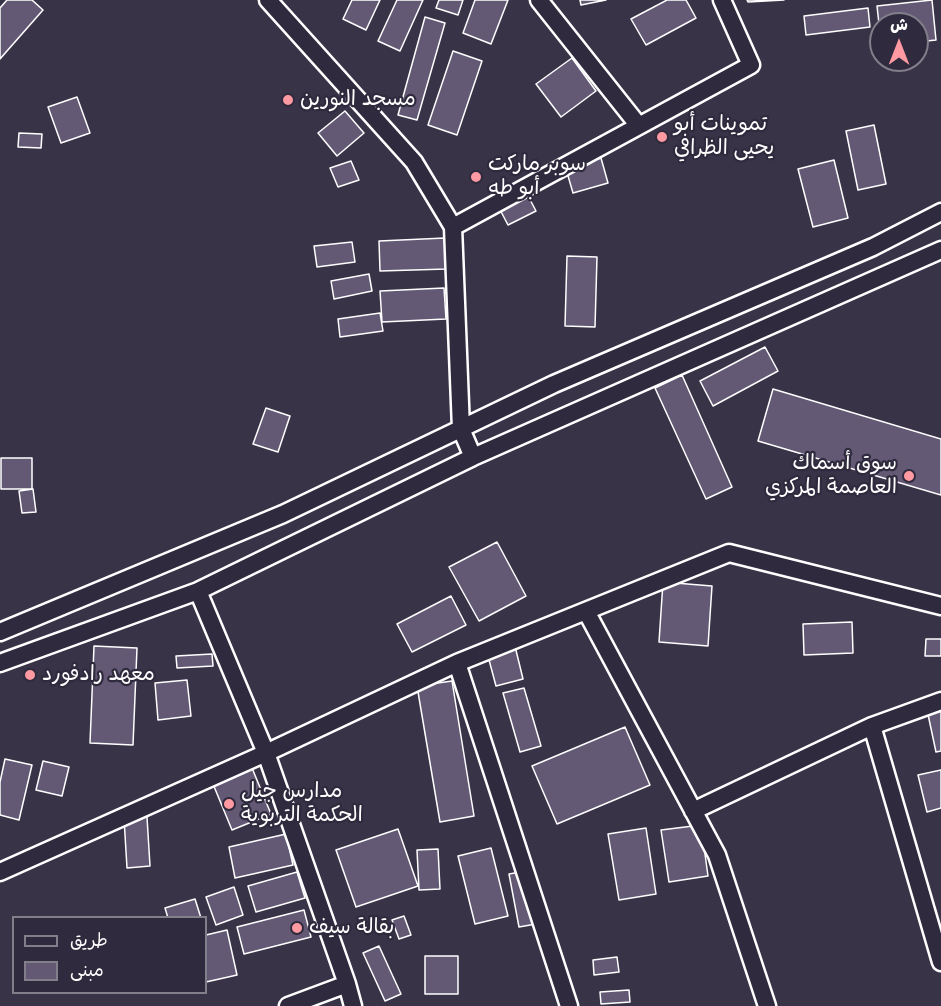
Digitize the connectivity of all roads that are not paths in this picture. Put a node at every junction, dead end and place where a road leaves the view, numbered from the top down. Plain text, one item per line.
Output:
1 (268, 0) edge
2 (539, 0) edge
3 (722, 0) edge
4 (639, 126) junction
5 (941, 212) edge
6 (453, 227) junction
7 (941, 250) edge
8 (461, 429) junction
9 (473, 457) junction
10 (198, 591) junction
11 (941, 606) edge
12 (586, 611) junction
13 (0, 632) edge
14 (0, 663) edge
15 (457, 663) junction
16 (941, 701) edge
17 (872, 726) junction
18 (266, 753) junction
19 (693, 811) junction
20 (0, 872) edge
21 (941, 962) edge
22 (347, 984) junction
23 (288, 1006) edge
24 (353, 1006) edge
25 (569, 1006) edge
26 (767, 1006) edge

1 - 6 street
2 - 4 street
3 - 4 street
4 - 6 street
5 - 8 street
6 - 8 street
7 - 9 street
8 - 9 street
8 - 13 street
9 - 10 street
10 - 14 street
10 - 18 street
11 - 12 street
12 - 15 street
12 - 19 street
15 - 18 street
15 - 25 street
16 - 17 street
17 - 19 street
17 - 21 street
18 - 20 street
18 - 22 street
19 - 26 street
22 - 23 street
22 - 24 street

